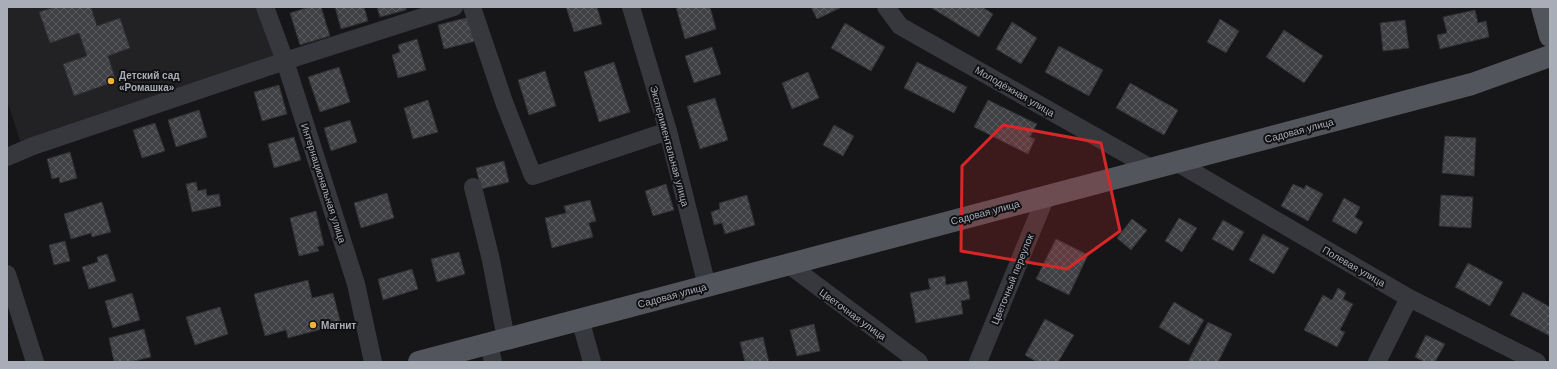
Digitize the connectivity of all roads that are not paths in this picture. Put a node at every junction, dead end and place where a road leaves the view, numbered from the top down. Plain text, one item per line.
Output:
1 (265, 7) edge
2 (454, 7) edge
3 (472, 7) edge
4 (631, 7) edge
5 (886, 7) edge
6 (1542, 7) edge
7 (1550, 36) edge
8 (1550, 56) edge
9 (285, 61) junction
10 (668, 131) junction
11 (7, 157) edge
12 (1176, 162) junction
13 (1151, 168) junction
14 (473, 187) dead end
15 (1046, 196) junction
16 (788, 264) junction
17 (7, 274) edge
18 (707, 286) junction
19 (1409, 298) junction
20 (580, 319) junction
21 (496, 348) edge
22 (35, 362) edge
23 (374, 362) edge
24 (419, 362) edge
25 (592, 362) edge
26 (919, 362) edge
27 (978, 362) edge
28 (1377, 362) edge
29 (1536, 362) edge

1 - 9 street, Интернациональная улица
2 - 9 street
3 - 10 street
4 - 10 street, Экспериментальная улица
5 - 13 street, Молодёжная улица
6 - 7 main road
8 - 12 main road, Садовая улица
9 - 11 street
9 - 23 street, Интернациональная улица
10 - 18 street, Экспериментальная улица
12 - 13 main road, Садовая улица
12 - 19 street, Полевая улица
13 - 15 main road, Садовая улица
14 - 21 street
15 - 16 main road, Садовая улица
15 - 27 street, Цветочный переулок
16 - 18 main road, Садовая улица
16 - 26 street, Цветочная улица
17 - 22 street
18 - 20 main road, Садовая улица
19 - 28 street
19 - 29 street, Полевая улица
20 - 21 main road, Садовая улица
20 - 25 street
21 - 24 main road, Садовая улица

